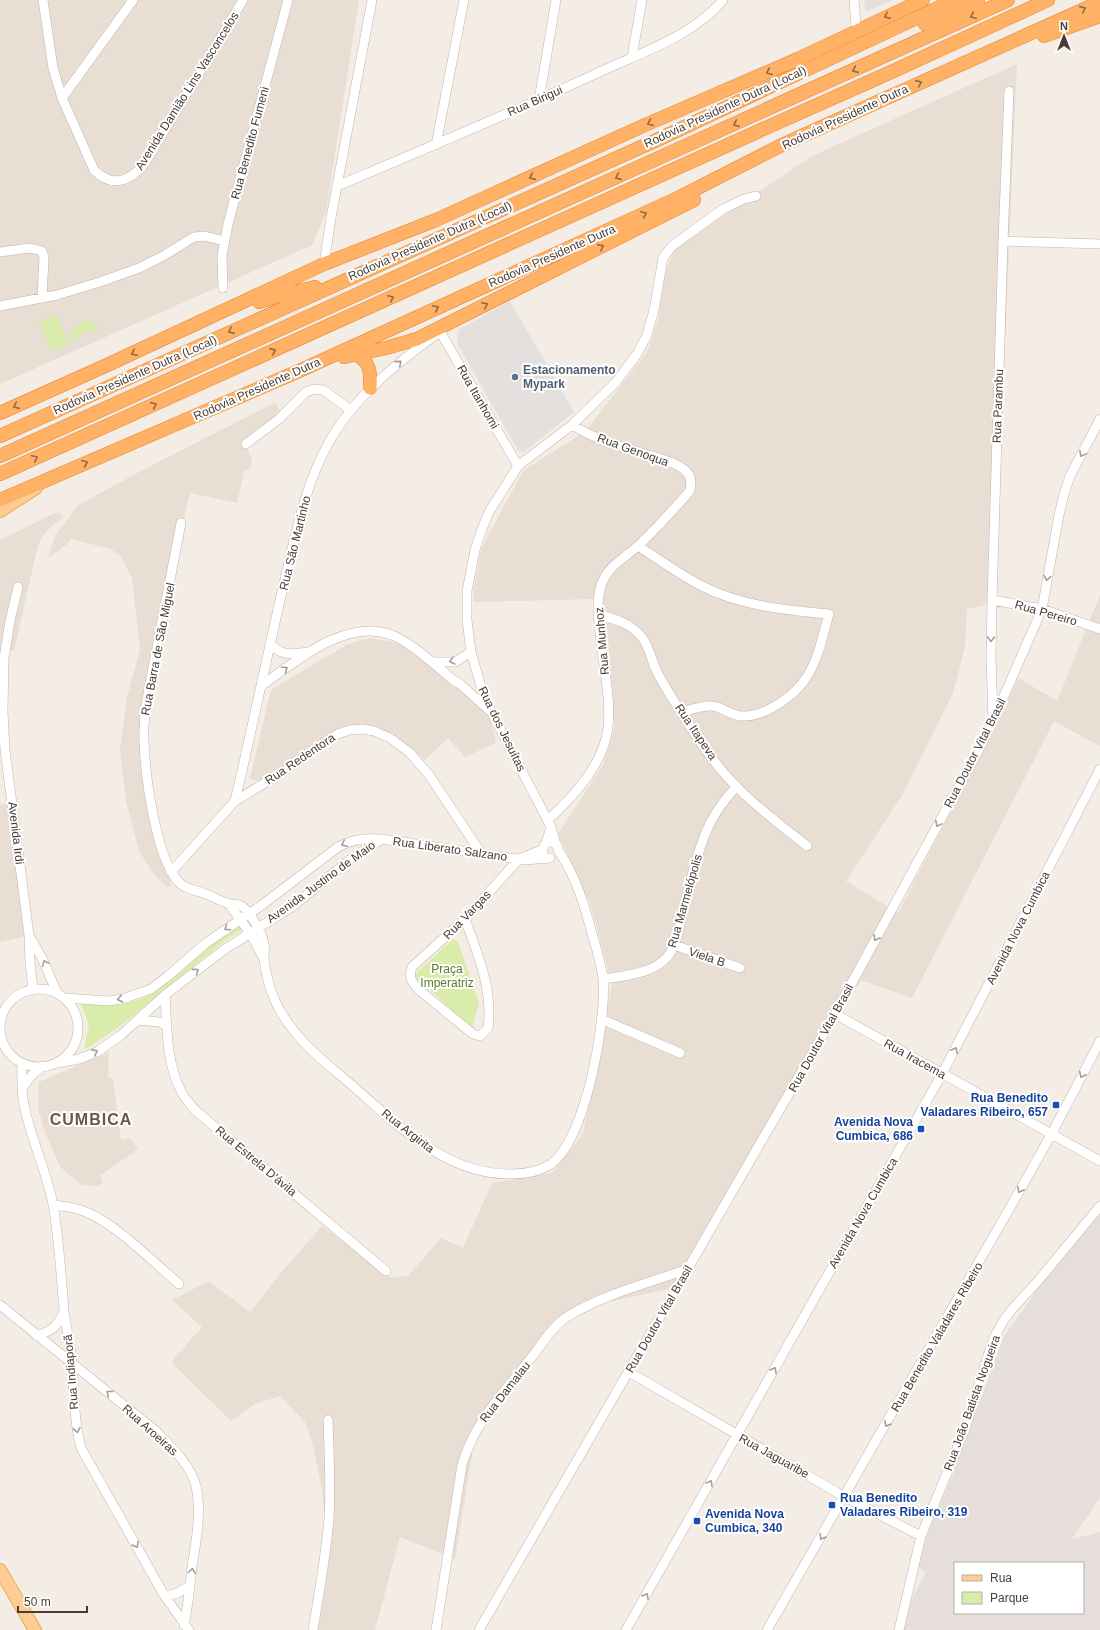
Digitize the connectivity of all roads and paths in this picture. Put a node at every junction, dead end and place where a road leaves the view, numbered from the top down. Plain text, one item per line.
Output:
1 (43, 0) edge
2 (133, 0) edge
3 (243, 0) edge
4 (288, 0) edge
5 (372, 0) edge
6 (464, 0) edge
7 (556, 0) edge
8 (642, 0) edge
9 (723, 0) edge
10 (854, 0) edge
11 (922, 0) edge
12 (955, 0) edge
13 (978, 0) edge
14 (1008, 0) edge
15 (1048, 0) edge
16 (1100, 2) edge
17 (1100, 16) edge
18 (856, 25) dead end
19 (860, 44) junction
20 (996, 48) junction
21 (632, 57) junction
22 (1009, 91) dead end
23 (62, 98) junction
24 (539, 100) junction
25 (436, 145) junction
26 (782, 145) junction
27 (337, 186) junction
28 (756, 196) dead end
29 (224, 241) junction
30 (1003, 241) junction
31 (1100, 244) edge
32 (0, 252) edge
33 (324, 264) junction
34 (343, 280) junction
35 (223, 288) dead end
36 (42, 298) junction
37 (0, 306) edge
38 (439, 330) junction
39 (169, 336) junction
40 (354, 354) junction
41 (299, 371) junction
42 (370, 388) junction
43 (351, 410) junction
44 (0, 413) edge
45 (1100, 419) edge
46 (572, 425) junction
47 (0, 436) edge
48 (246, 444) dead end
49 (0, 456) edge
50 (518, 466) junction
51 (0, 474) edge
52 (49, 478) junction
53 (691, 478) joint
54 (0, 500) edge
55 (0, 511) edge
56 (181, 523) dead end
57 (638, 546) junction
58 (18, 588) dead end
59 (992, 600) junction
60 (1042, 609) junction
61 (598, 615) junction
62 (1100, 629) edge
63 (270, 643) junction
64 (310, 652) junction
65 (470, 652) junction
66 (2, 657) edge
67 (432, 662) junction
68 (479, 679) junction
69 (460, 684) junction
70 (261, 686) junction
71 (681, 712) junction
72 (492, 713) junction
73 (993, 721) junction
74 (1100, 769) edge
75 (736, 787) junction
76 (235, 801) junction
77 (549, 823) junction
78 (466, 831) junction
79 (382, 839) junction
80 (807, 846) dead end
81 (544, 847) junction
82 (460, 850) junction
83 (481, 853) junction
84 (555, 853) junction
85 (518, 859) junction
86 (171, 872) junction
87 (229, 904) junction
88 (249, 914) junction
89 (240, 919) junction
90 (465, 919) junction
91 (258, 927) junction
92 (250, 933) junction
93 (29, 935) junction
94 (674, 945) junction
95 (264, 958) junction
96 (740, 968) dead end
97 (603, 979) junction
98 (33, 990) junction
99 (165, 995) junction
100 (17, 996) junction
101 (61, 996) junction
102 (0, 1004) edge
103 (835, 1014) junction
104 (601, 1019) junction
105 (138, 1020) junction
106 (167, 1026) junction
107 (1100, 1041) edge
108 (0, 1052) edge
109 (680, 1053) dead end
110 (18, 1060) junction
111 (58, 1062) junction
112 (43, 1066) junction
113 (942, 1074) junction
114 (22, 1088) junction
115 (1051, 1135) junction
116 (1100, 1161) edge
117 (53, 1205) junction
118 (1100, 1206) edge
119 (688, 1269) junction
120 (386, 1271) dead end
121 (179, 1284) dead end
122 (0, 1305) edge
123 (65, 1312) junction
124 (37, 1336) junction
125 (72, 1364) junction
126 (629, 1372) junction
127 (328, 1420) dead end
128 (737, 1435) junction
129 (845, 1497) junction
130 (922, 1536) junction
131 (0, 1570) edge
132 (190, 1585) junction
133 (164, 1595) junction
134 (186, 1628) edge
135 (35, 1630) edge
136 (313, 1630) edge
137 (436, 1630) edge
138 (479, 1630) edge
139 (626, 1630) edge
140 (768, 1630) edge
141 (899, 1630) edge

1 - 23 street, Avenida Damião Lins Vasconcelos
2 - 23 street
3 - 23 street, Avenida Damião Lins Vasconcelos
4 - 29 street, Rua Benedito Fumeni
5 - 27 street
6 - 25 street
7 - 24 street
8 - 21 street
9 - 21 street, Rua Birigui
10 - 18 street
11 -> 33 highway
12 - 19 highway
13 - 19 highway
14 -> 49 highway
51 -> 15 highway, Rodovia Presidente Dutra
20 -> 16 highway, Rodovia Presidente Dutra
17 - 20 highway
19 - 34 highway, Rodovia Presidente Dutra (Local)
26 -> 20 highway, Rodovia Presidente Dutra
21 - 24 street, Rua Birigui
22 - 30 street, Rua Parambu
24 - 25 street, Rua Birigui
25 - 27 street, Rua Birigui
38 -> 26 highway
41 -> 26 highway, Rodovia Presidente Dutra
27 - 33 street
28 - 46 street, Rua dos Jesuítas
29 - 35 street, Rua Benedito Fumeni
29 - 36 street
30 - 31 street
30 - 59 street, Rua Parambu
32 - 36 street
33 - 39 highway
34 - 39 highway
34 -> 47 highway, Rodovia Presidente Dutra (Local)
36 - 37 street
38 - 40 highway
42 -> 38 street, Rua São Martinho
38 - 50 street, Rua Itanhomi
39 -> 44 highway
40 - 41 highway
40 - 42 highway
52 -> 41 highway, Rodovia Presidente Dutra
42 - 43 street, Rua São Martinho
43 - 48 street
43 - 63 street, Rua São Martinho
45 -> 60 street, Rua Doutor Vital Brasil
46 - 50 street, Rua dos Jesuítas
46 - 53 street, Rua Genoqua
50 - 65 street, Rua dos Jesuítas
52 - 54 highway, Rodovia Presidente Dutra
52 - 55 main road
53 - 57 street, Rua Munhoz
56 - 86 street, Rua Barra de São Miguel
57 - 61 street, Rua Munhoz
57 - 71 street
58 - 66 street, Avenida Irdi
59 - 60 street, Rua Pereiro
59 -> 73 street, Rua Parambu
60 - 62 street, Rua Pereiro
60 - 73 street, Rua Doutor Vital Brasil
61 - 71 street, Rua Itapeva
61 - 77 street, Rua Munhoz
63 - 64 street
63 - 70 street, Rua São Martinho
64 - 67 street
70 -> 64 street
65 -> 67 street
65 - 68 street, Rua dos Jesuítas
66 - 93 street, Avenida Irdi
67 - 69 street
68 - 69 street
68 - 72 street, Rua dos Jesuítas
69 - 72 street
70 - 76 street, Rua São Martinho
71 - 75 street, Rua Itapeva
72 - 77 street, Rua dos Jesuítas
73 -> 103 street, Rua Doutor Vital Brasil
113 -> 74 street, Avenida Nova Cumbica
75 - 80 street, Rua Itapeva
75 - 94 street, Rua Marmelópolis
76 - 78 street, Rua Redentora
76 - 86 street, Rua Redentora
77 - 81 street
77 - 84 street, Rua dos Jesuítas
78 - 82 street
78 - 83 street, Rua Redentora
79 - 82 street, Rua Liberato Salzano
79 -> 88 street, Avenida Justino de Maio
79 - 91 street, Avenida Justino de Maio
81 - 84 street
81 - 84 street
81 - 85 street, Rua Liberato Salzano
82 - 83 street, Rua Liberato Salzano
83 - 85 street, Rua Liberato Salzano
84 - 85 street, Rua Liberato Salzano
84 - 97 street
85 - 90 street, Rua Vargas
86 - 87 street, Rua Barra de São Miguel
87 - 88 street, Rua Barra de São Miguel
87 - 89 street
88 - 89 street, Avenida Justino de Maio
88 - 91 street, Rua Argirita
89 - 92 street, Rua Argirita
89 -> 101 street, Avenida Justino de Maio
90 - 90 street, Rua Vargas
91 - 92 street, Avenida Justino de Maio
91 - 95 street, Rua Argirita
92 - 95 street, Rua Argirita
99 -> 92 street, Avenida Justino de Maio
93 - 98 street, Avenida Irdi
101 -> 93 street, Avenida Irdi
94 - 96 street, Viela B
94 - 97 street, Rua Marmelópolis
95 - 104 street, Rua Argirita
97 - 104 street, Rua Argirita
98 - 100 street
98 - 101 street
99 - 105 street, Avenida Justino de Maio
99 - 106 street, Rua Estrela D'ávila
100 - 102 street
100 - 110 street
101 - 111 street
103 - 113 street, Rua Iracema
103 - 119 street, Rua Doutor Vital Brasil
104 - 109 street
105 - 106 street
111 -> 105 street, Avenida Justino de Maio
106 - 120 street, Rua Estrela D'ávila
107 -> 115 street, Rua Benedito Valadares Ribeiro
108 - 110 street
110 - 112 street
110 - 114 street, Rua Indiaporã
111 - 112 street
112 - 114 street
113 - 115 street, Rua Iracema
128 -> 113 street, Avenida Nova Cumbica
114 - 117 street, Rua Indiaporã
115 - 116 street, Rua Iracema
115 -> 129 street, Rua Benedito Valadares Ribeiro
117 - 121 street
117 - 123 street, Rua Indiaporã
118 - 130 street, Rua João Batista Nogueira
119 - 126 street, Rua Doutor Vital Brasil
119 - 137 street, Rua Damalau
122 - 124 street, Rua Aroeiras
123 - 124 street
123 - 125 street, Rua Indiaporã
124 - 125 street, Rua Aroeiras
132 -> 125 street, Rua Aroeiras
125 -> 133 street, Rua Indiaporã
126 - 128 street, Rua Jaguaribe
126 - 138 street, Rua Doutor Vital Brasil
127 - 136 street
128 - 129 street, Rua Jaguaribe
139 -> 128 street, Avenida Nova Cumbica
129 - 130 street, Rua Jaguaribe
129 -> 140 street, Rua Benedito Valadares Ribeiro
130 - 141 street, Rua João Batista Nogueira
131 - 135 main road
132 - 133 street
132 - 134 street, Rua Aroeiras
133 - 134 street, Rua Indiaporã

